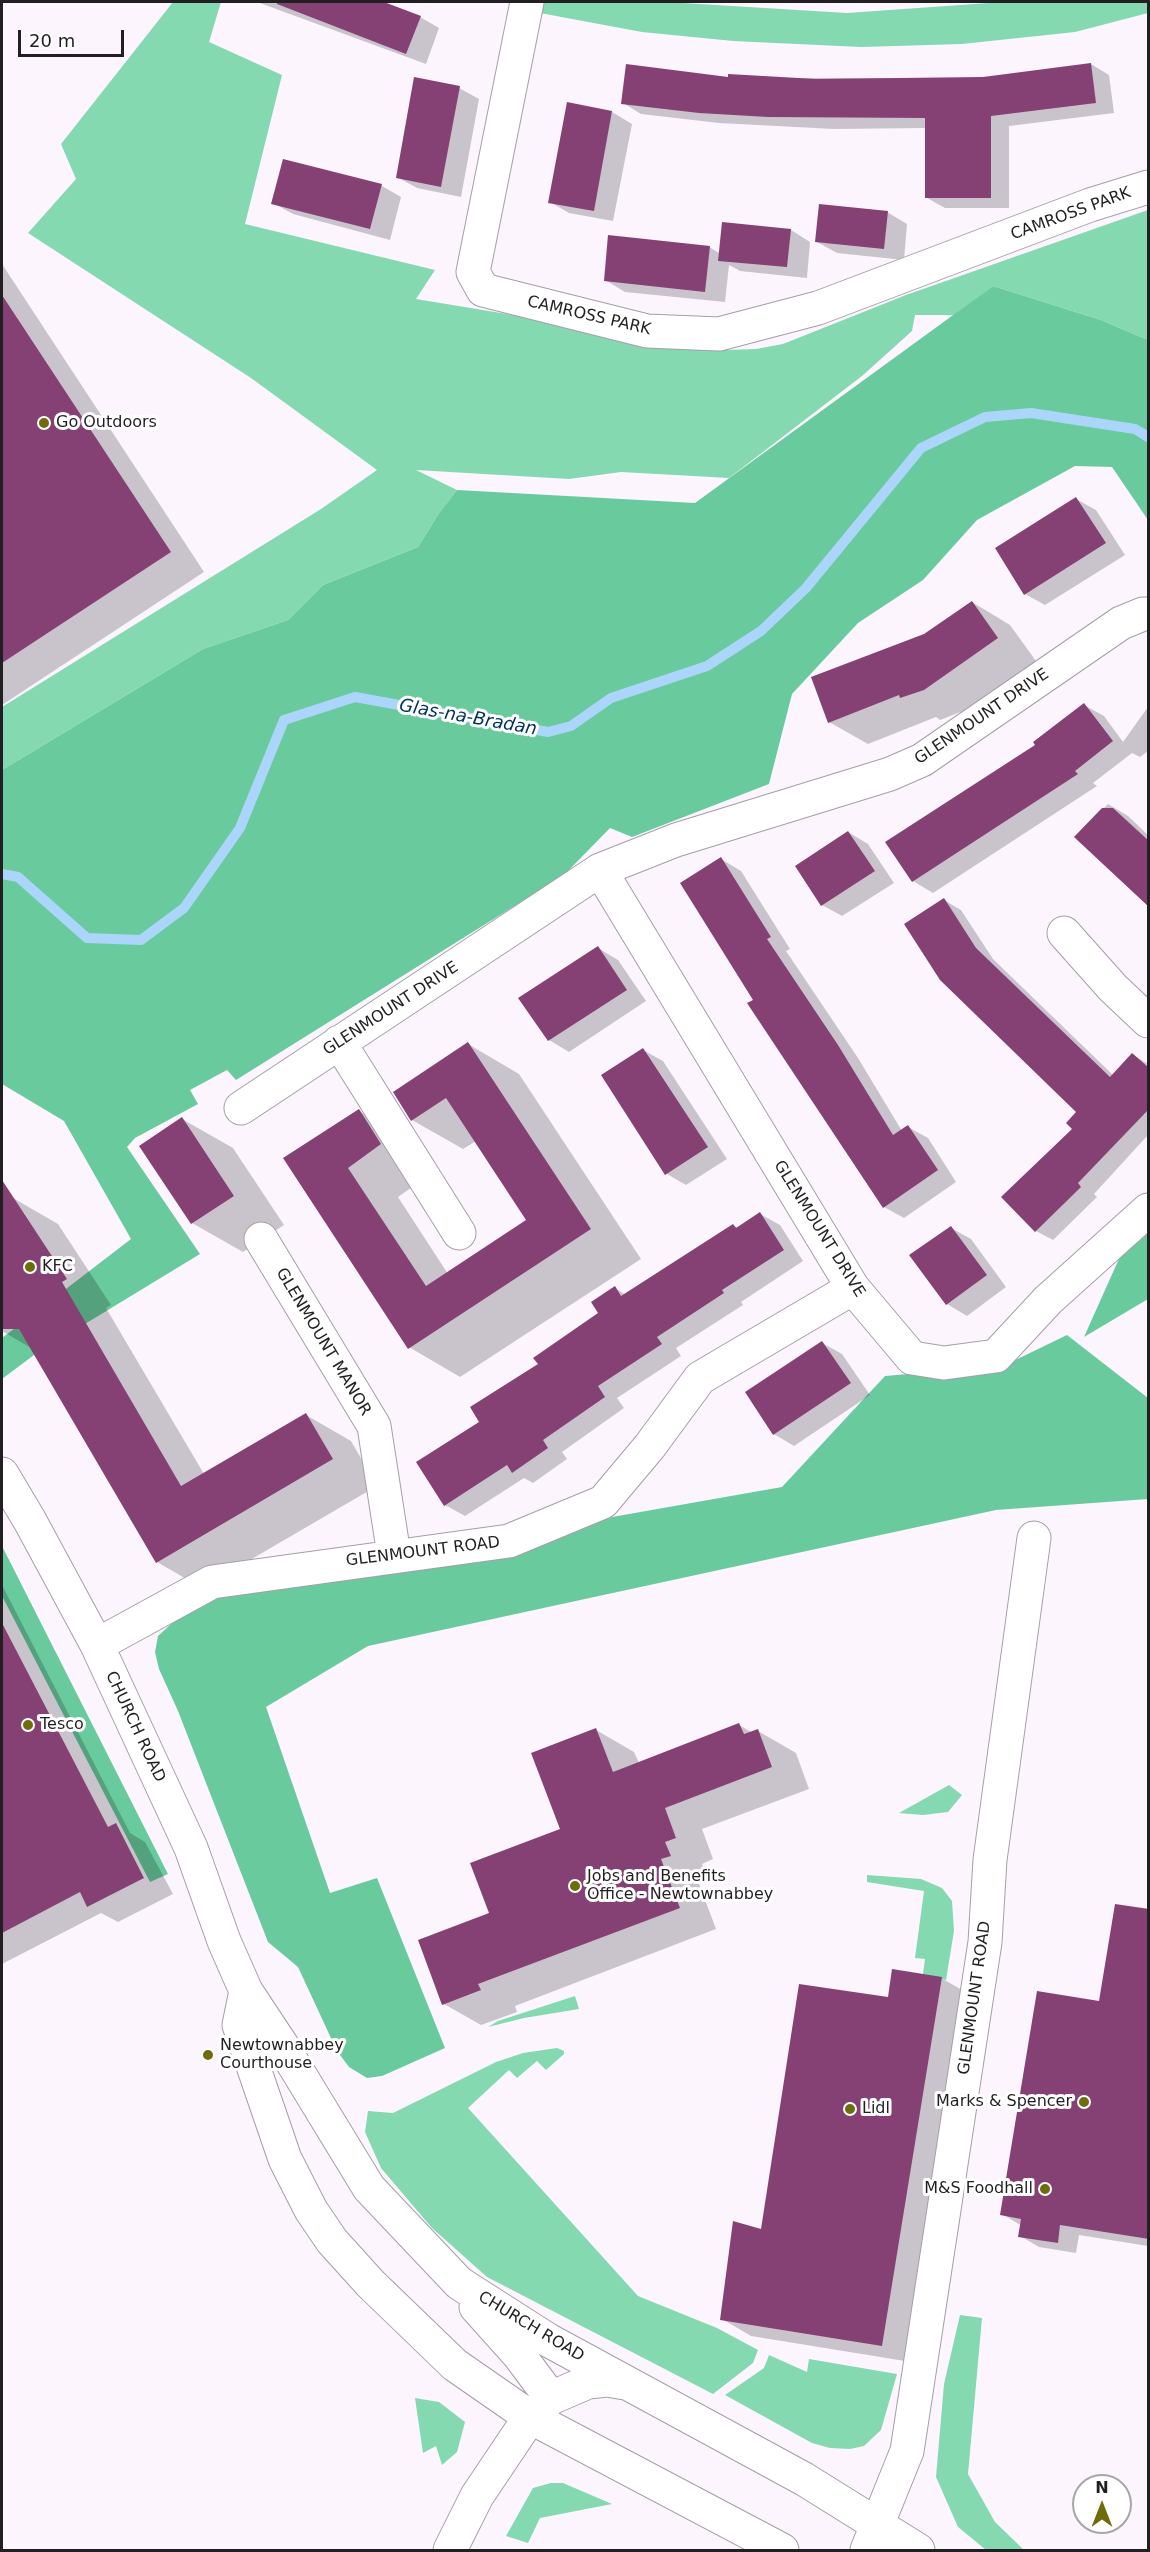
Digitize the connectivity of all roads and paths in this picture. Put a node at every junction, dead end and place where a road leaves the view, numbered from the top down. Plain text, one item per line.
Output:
1 (527, 2) edge
2 (1149, 187) edge
3 (1149, 614) edge
4 (600, 870) junction
5 (1064, 933) dead end
6 (1149, 1021) edge
7 (339, 1042) junction
8 (241, 1108) dead end
9 (1149, 1210) edge
10 (459, 1233) dead end
11 (261, 1239) dead end
12 (853, 1288) junction
13 (2, 1474) edge
14 (1034, 1538) dead end
15 (394, 1555) junction
16 (97, 1645) junction
17 (246, 1991) junction
18 (459, 2283) junction
19 (630, 2384) junction
20 (540, 2407) junction
21 (873, 2537) edge
22 (450, 2550) edge
23 (782, 2550) edge
24 (918, 2550) edge

1 - 2 street, CAMROSS PARK
3 - 4 street, GLENMOUNT DRIVE
4 - 7 street, GLENMOUNT DRIVE
4 - 12 street, GLENMOUNT DRIVE
5 - 6 street
7 - 8 street, GLENMOUNT DRIVE
7 - 10 street
9 - 12 street, GLENMOUNT DRIVE
11 - 15 street, GLENMOUNT MANOR
12 - 15 street, GLENMOUNT ROAD
13 - 16 street, CHURCH ROAD
14 - 21 street, GLENMOUNT ROAD
15 - 16 street, GLENMOUNT ROAD
16 - 17 street, CHURCH ROAD
17 - 18 street, CHURCH ROAD
17 - 20 street
18 - 19 street, CHURCH ROAD
18 - 20 street
19 - 20 street
19 - 21 street, CHURCH ROAD
20 - 22 street
20 - 23 street
21 - 24 street, CHURCH ROAD

